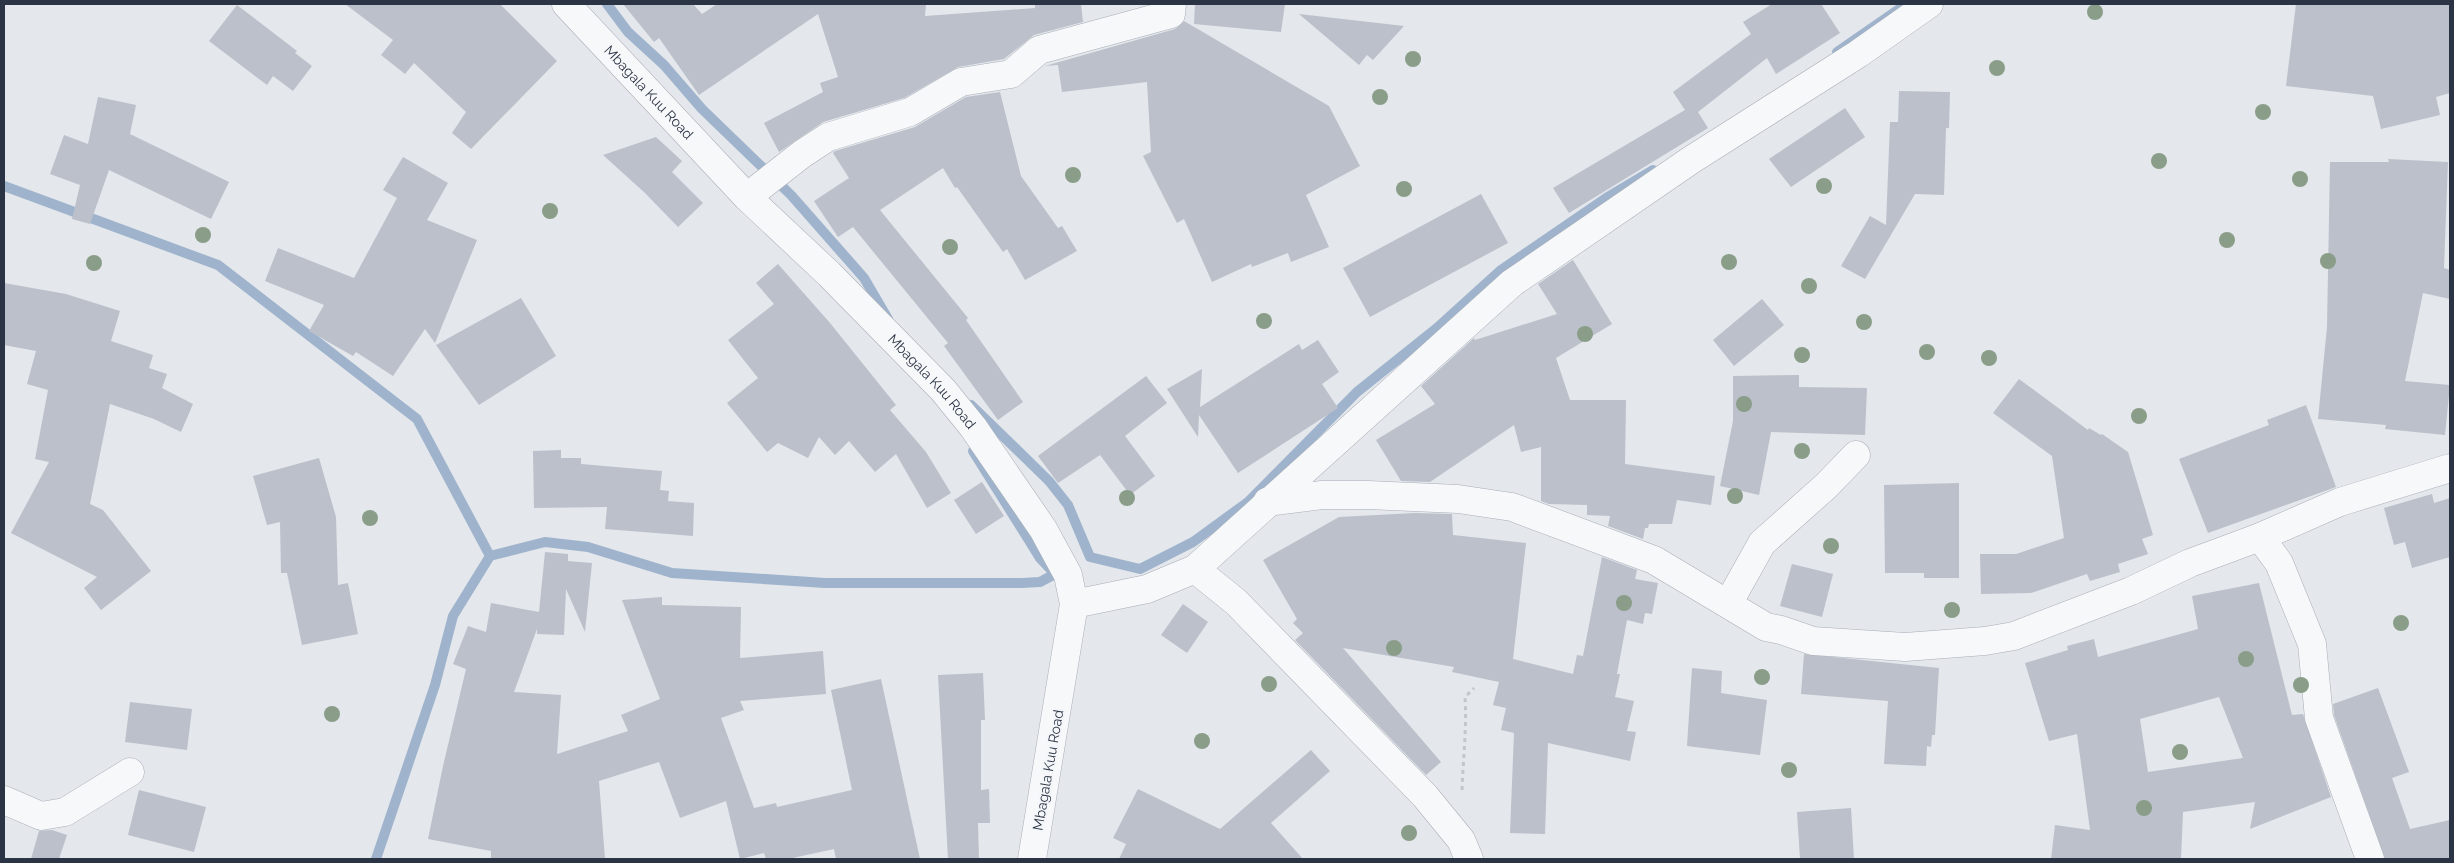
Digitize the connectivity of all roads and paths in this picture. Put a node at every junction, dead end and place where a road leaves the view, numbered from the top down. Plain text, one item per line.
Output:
1 (566, 4) edge
2 (1172, 4) edge
3 (1913, 8) edge
4 (747, 197) junction
5 (1856, 455) dead end
6 (2450, 468) edge
7 (1267, 502) junction
8 (2260, 537) junction
9 (1195, 569) junction
10 (1074, 604) junction
11 (1728, 604) junction
12 (1474, 688) dead end
13 (130, 772) dead end
14 (4, 800) edge
15 (1465, 850) edge
16 (1032, 859) edge
17 (2370, 859) edge

1 - 4 street, Mbagala Kuu Road
2 - 4 street
3 - 7 street
4 - 10 street, Mbagala Kuu Road
5 - 11 street
6 - 8 street
7 - 9 street
7 - 11 street
8 - 11 street
8 - 17 street
9 - 10 street
9 - 15 street
10 - 16 street, Mbagala Kuu Road
12 - 15 path
13 - 14 street

